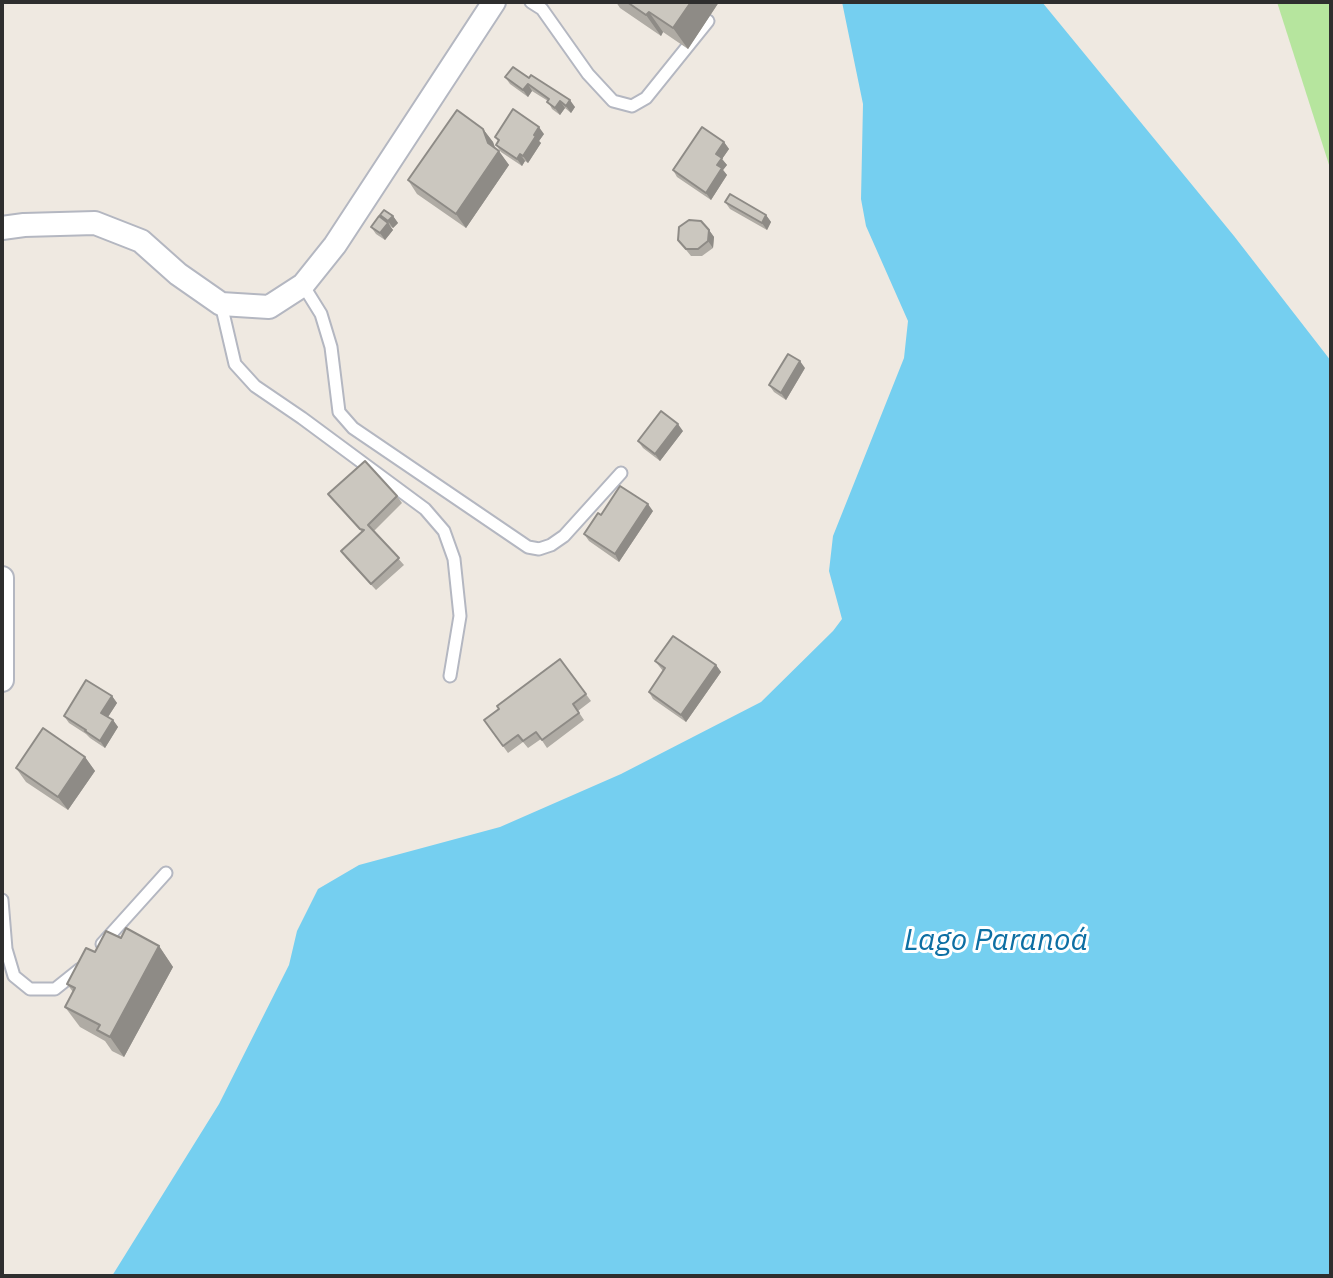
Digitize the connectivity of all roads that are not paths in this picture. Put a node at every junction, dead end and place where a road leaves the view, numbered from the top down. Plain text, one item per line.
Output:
1 (494, 2) edge
2 (531, 2) edge
3 (708, 21) dead end
4 (2, 228) edge
5 (303, 285) junction
6 (221, 304) junction
7 (621, 473) dead end
8 (2, 578) edge
9 (450, 676) dead end
10 (2, 680) edge
11 (166, 873) dead end
12 (2, 900) edge
13 (95, 952) edge
14 (85, 964) edge

1 - 5 street
2 - 3 lane
4 - 6 street
5 - 6 street
5 - 7 lane
6 - 9 lane
8 - 10 street
11 - 13 lane
12 - 14 lane

